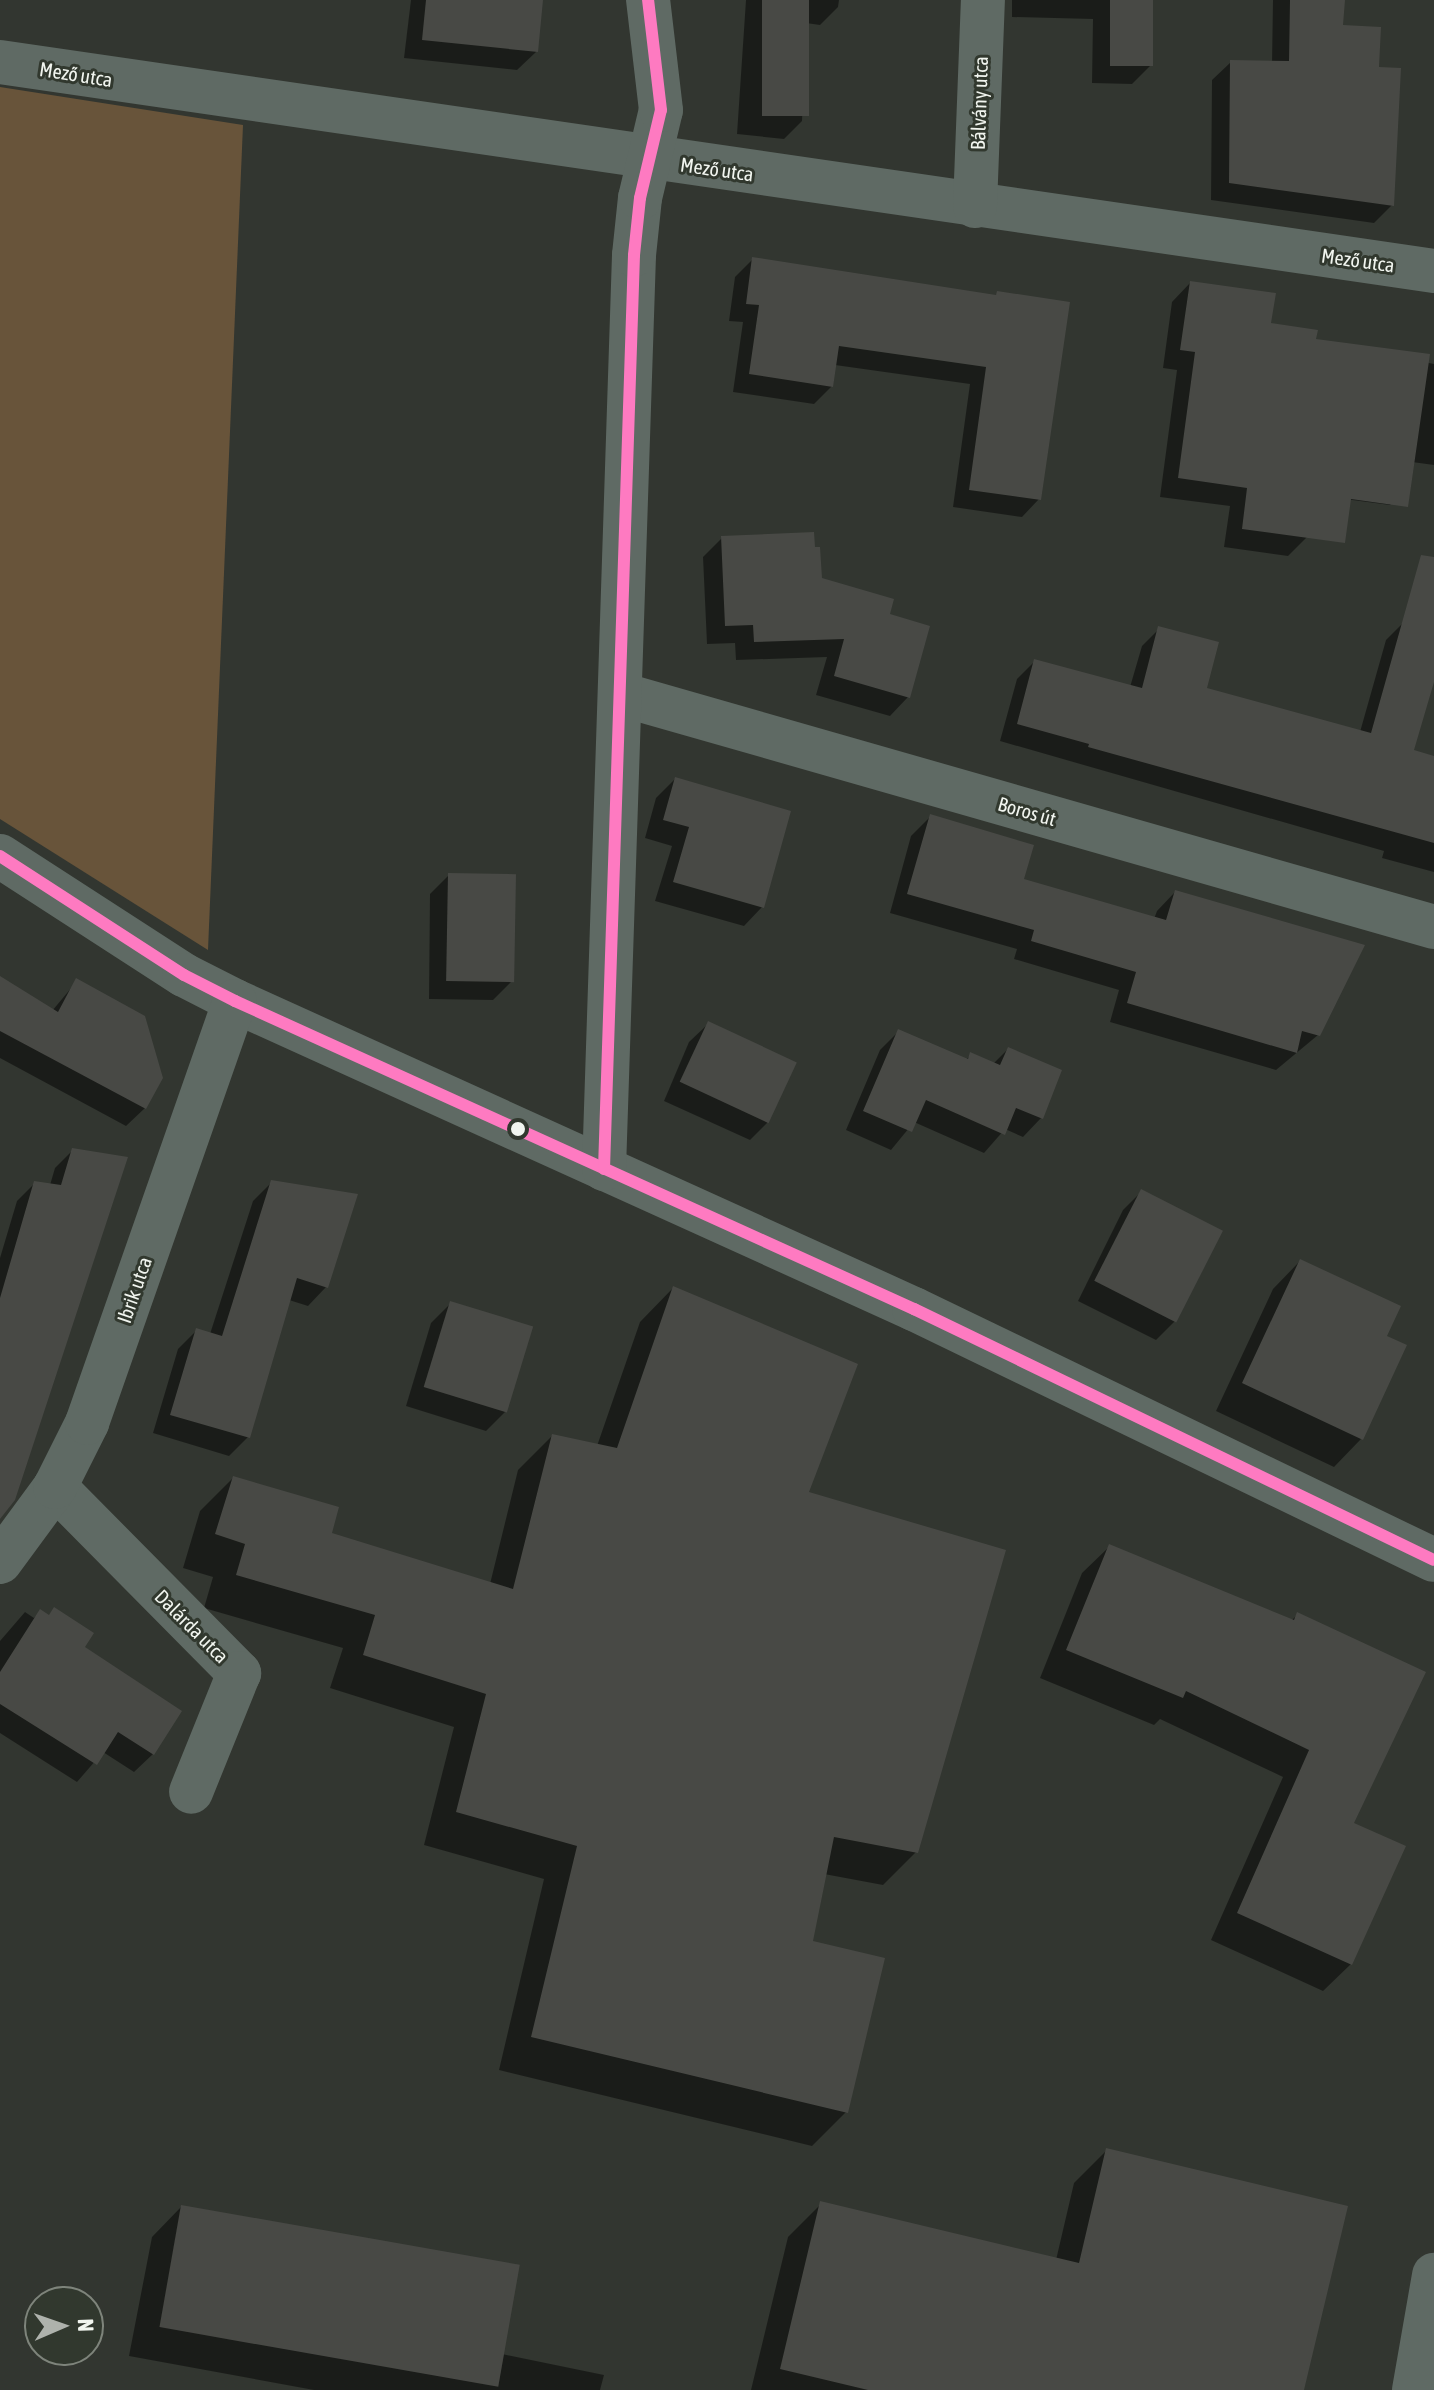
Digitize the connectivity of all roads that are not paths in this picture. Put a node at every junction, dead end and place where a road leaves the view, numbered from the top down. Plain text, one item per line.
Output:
1 (648, 0) edge
2 (983, 0) edge
3 (0, 62) edge
4 (649, 159) junction
5 (975, 206) junction
6 (1434, 271) edge
7 (620, 694) junction
8 (0, 856) edge
9 (1434, 927) edge
10 (235, 1001) junction
11 (604, 1169) junction
12 (55, 1487) junction
13 (1434, 1560) edge
14 (0, 1562) edge
15 (191, 1792) dead end
16 (1434, 2275) edge
17 (1414, 2390) edge

1 - 4 street
2 - 5 street, Bálvány utca
3 - 4 street, Mező utca
4 - 5 street, Mező utca
4 - 7 street
5 - 6 street, Mező utca
7 - 9 street, Boros út
7 - 11 street
8 - 10 street
10 - 11 street
10 - 12 street, Ibrik utca
11 - 13 street
12 - 14 street, Ibrik utca
12 - 15 street, Dalárda utca
16 - 17 street

